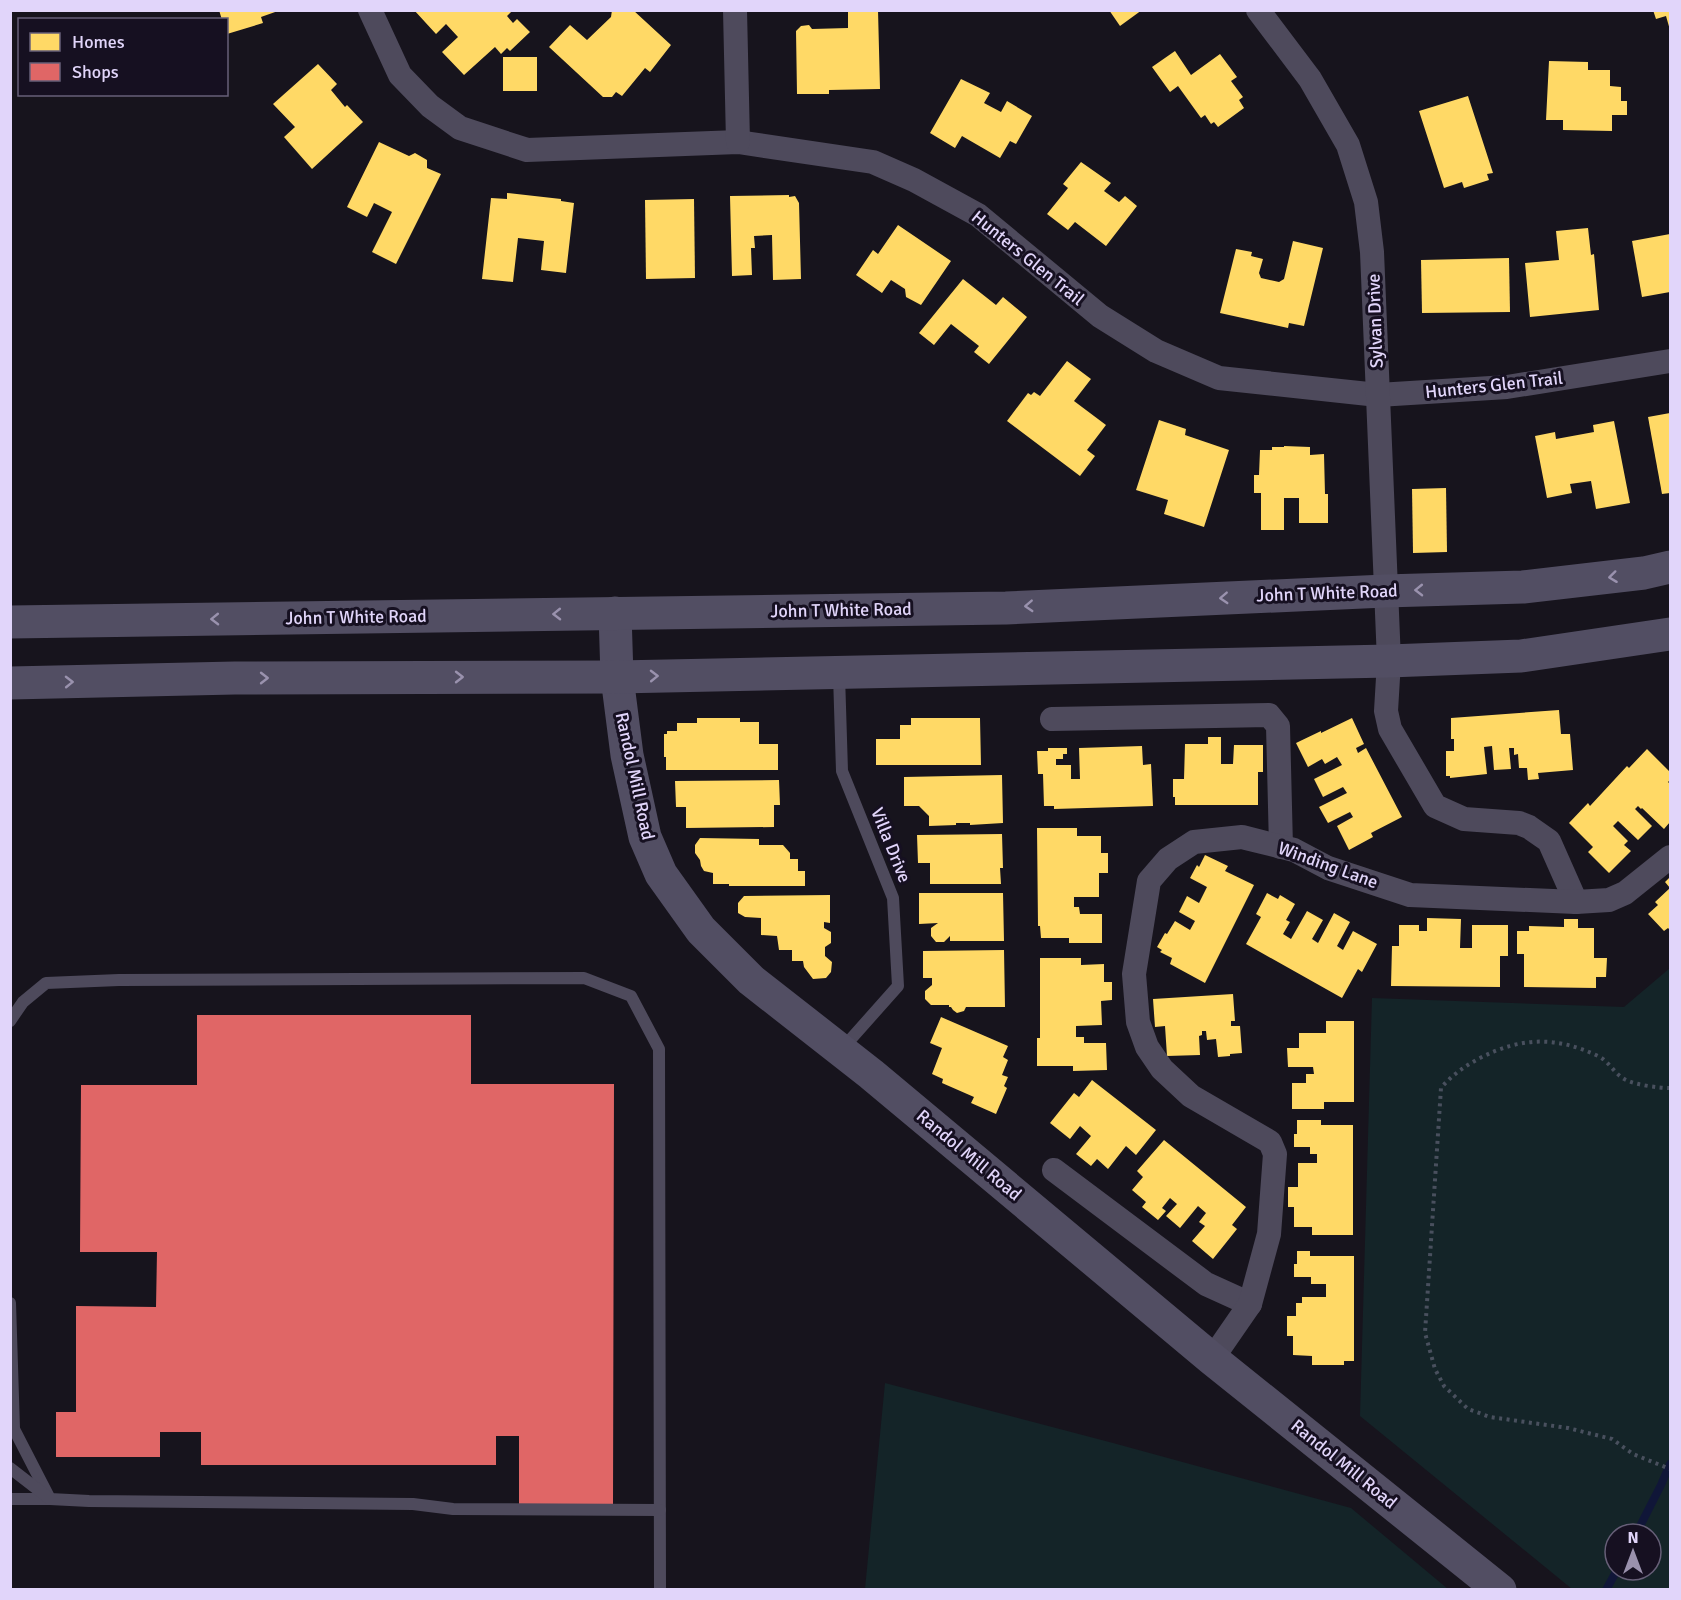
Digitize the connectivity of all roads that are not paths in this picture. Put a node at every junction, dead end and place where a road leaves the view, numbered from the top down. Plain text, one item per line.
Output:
1 (370, 10) edge
2 (735, 10) edge
3 (1258, 10) edge
4 (738, 142) junction
5 (1671, 361) edge
6 (1378, 395) junction
7 (1671, 567) edge
8 (1385, 591) junction
9 (615, 614) junction
10 (10, 622) edge
11 (1671, 634) edge
12 (1389, 661) junction
13 (839, 672) junction
14 (617, 676) junction
15 (10, 683) edge
16 (1052, 719) dead end
17 (1281, 847) junction
18 (1671, 857) edge
19 (1576, 902) junction
20 (10, 1022) edge
21 (841, 1049) junction
22 (1054, 1170) dead end
23 (10, 1304) edge
24 (1250, 1304) junction
25 (1212, 1359) junction
26 (10, 1467) edge
27 (50, 1498) junction
28 (10, 1499) edge
29 (660, 1510) junction
30 (660, 1590) edge
31 (1500, 1590) edge

1 - 4 street, Hunters Glen Trail
2 - 4 street
3 - 6 street, Sylvan Drive
4 - 6 street, Hunters Glen Trail
5 - 6 street, Hunters Glen Trail
6 - 8 street, Sylvan Drive
7 -> 8 street, John T White Road
8 -> 9 street, John T White Road
8 - 12 street, Sylvan Drive
9 -> 10 street, John T White Road
9 - 14 street, Randol Mill Road
11 - 12 street
12 - 13 street
12 - 19 street, Sylvan Drive
14 -> 13 street
13 - 21 lane, Villa Drive
15 -> 14 street
14 - 21 street, Randol Mill Road
16 - 17 street
17 - 19 street, Winding Lane
17 - 24 street, Winding Lane
18 - 19 street, Winding Lane
20 - 29 lane
21 - 25 street, Randol Mill Road
22 - 24 street
23 - 27 lane
24 - 25 street, Winding Lane
25 - 31 street, Randol Mill Road
26 - 27 lane
27 - 28 lane
27 - 29 lane
29 - 30 lane

